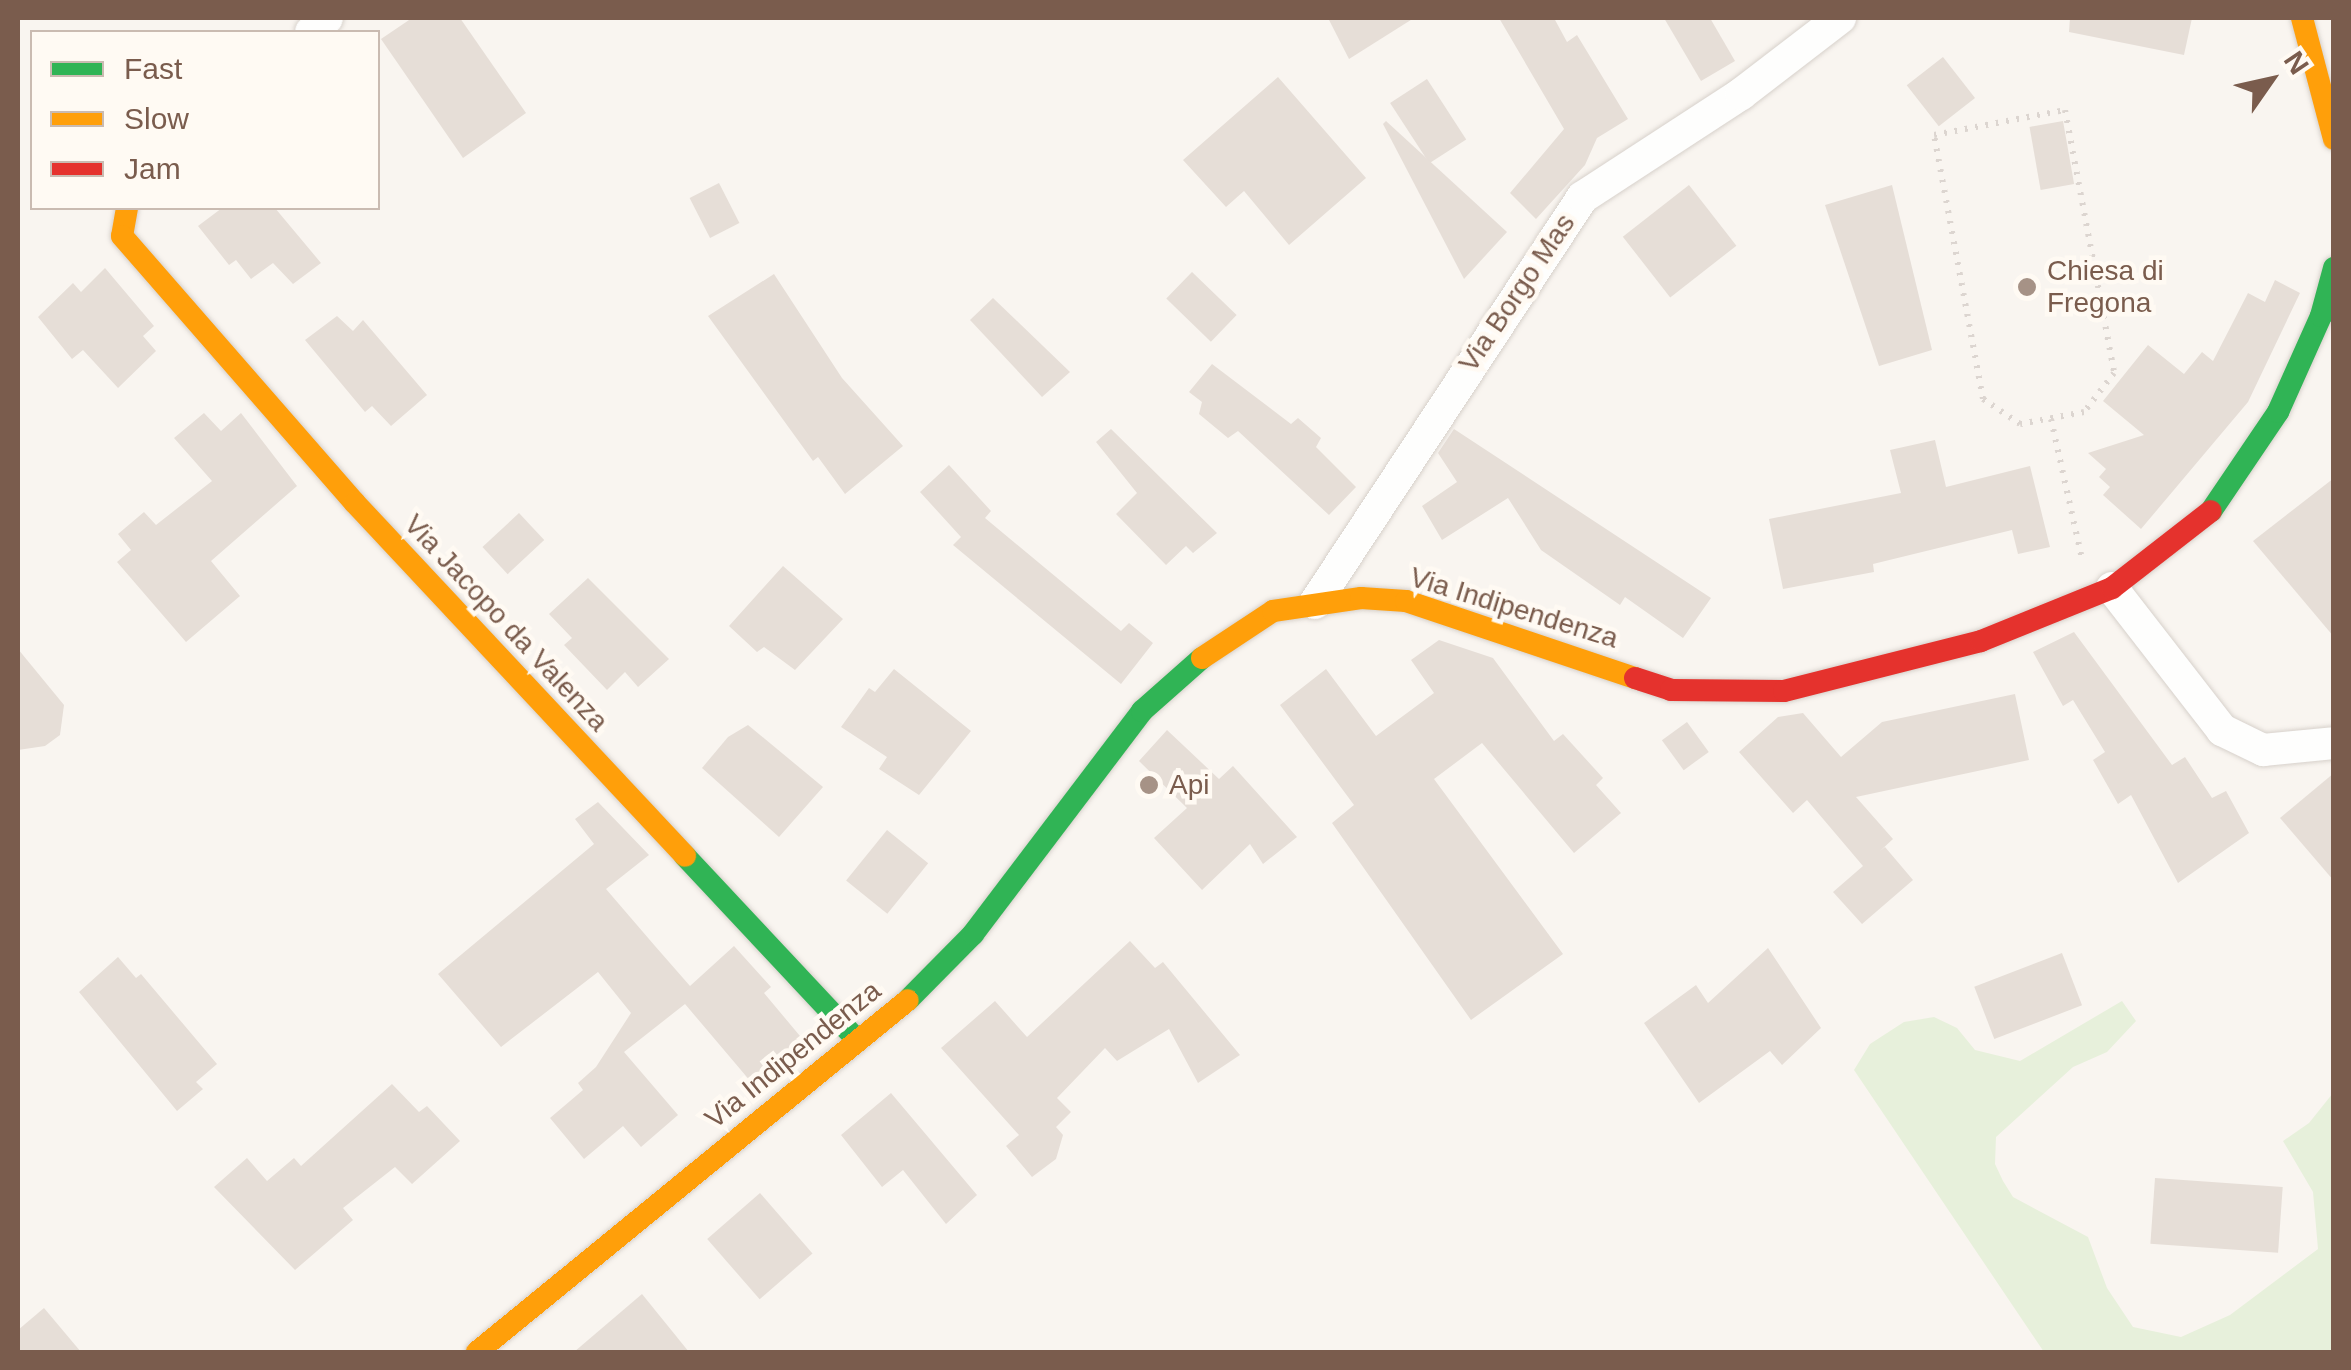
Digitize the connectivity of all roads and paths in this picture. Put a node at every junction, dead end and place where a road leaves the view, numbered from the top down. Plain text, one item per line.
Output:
1 (1840, 18) edge
2 (2302, 18) edge
3 (2334, 139) edge
4 (127, 210) edge
5 (2334, 268) edge
6 (2052, 419) junction
7 (2081, 557) dead end
8 (2112, 588) junction
9 (1315, 603) junction
10 (2334, 743) edge
11 (858, 1041) junction
12 (477, 1352) edge

1 - 9 street, Via Borgo Mas
2 - 3 main road
4 - 11 main road, Via Jacopo da Valenza
5 - 8 main road, Via Indipendenza
6 - 6 path
6 - 7 path
8 - 9 main road, Via Indipendenza
8 - 10 street
9 - 11 main road, Via Indipendenza
11 - 12 main road, Via Indipendenza

